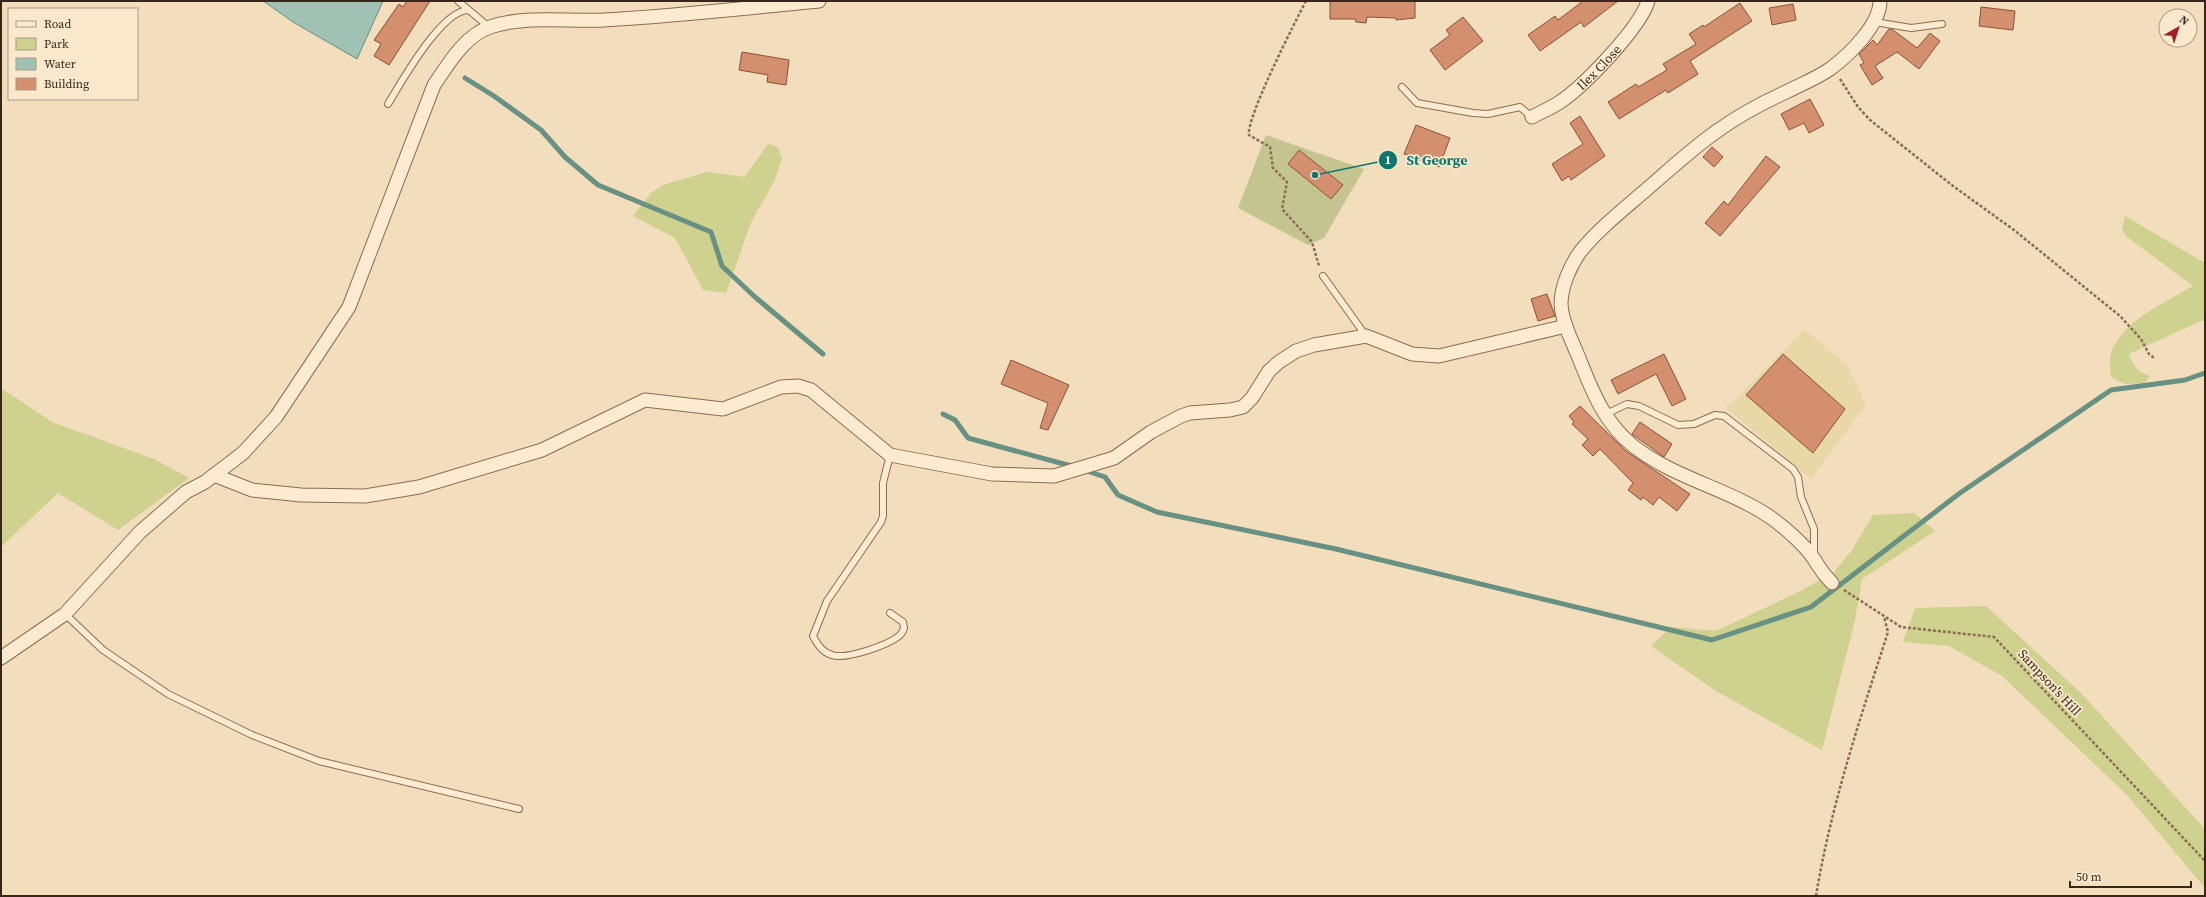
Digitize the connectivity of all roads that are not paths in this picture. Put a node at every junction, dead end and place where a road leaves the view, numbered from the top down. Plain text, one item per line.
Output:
1 (458, 1) edge
2 (819, 1) edge
3 (1648, 1) edge
4 (1880, 1) edge
5 (769, 4) edge
6 (468, 10) junction
7 (1875, 22) junction
8 (1942, 24) dead end
9 (489, 28) junction
10 (1402, 87) dead end
11 (388, 104) dead end
12 (1532, 117) joint
13 (1322, 276) road end
14 (1566, 326) junction
15 (1366, 336) junction
16 (1604, 414) junction
17 (890, 455) junction
18 (214, 475) junction
19 (1814, 558) junction
20 (1837, 586) road end
21 (890, 612) dead end
22 (65, 614) junction
23 (1, 658) edge
24 (519, 809) dead end

1 - 6 lane
2 - 5 street
3 - 12 street, Ilex Close
4 - 7 street
5 - 9 street
6 - 9 lane
6 - 11 lane
7 - 8 lane
7 - 14 street
9 - 18 street
10 - 12 lane
13 - 15 lane
14 - 15 street
14 - 16 street
15 - 17 street
16 - 19 street
16 - 19 lane
17 - 18 street
17 - 21 lane
18 - 22 street
19 - 20 street
22 - 23 street
22 - 24 lane

